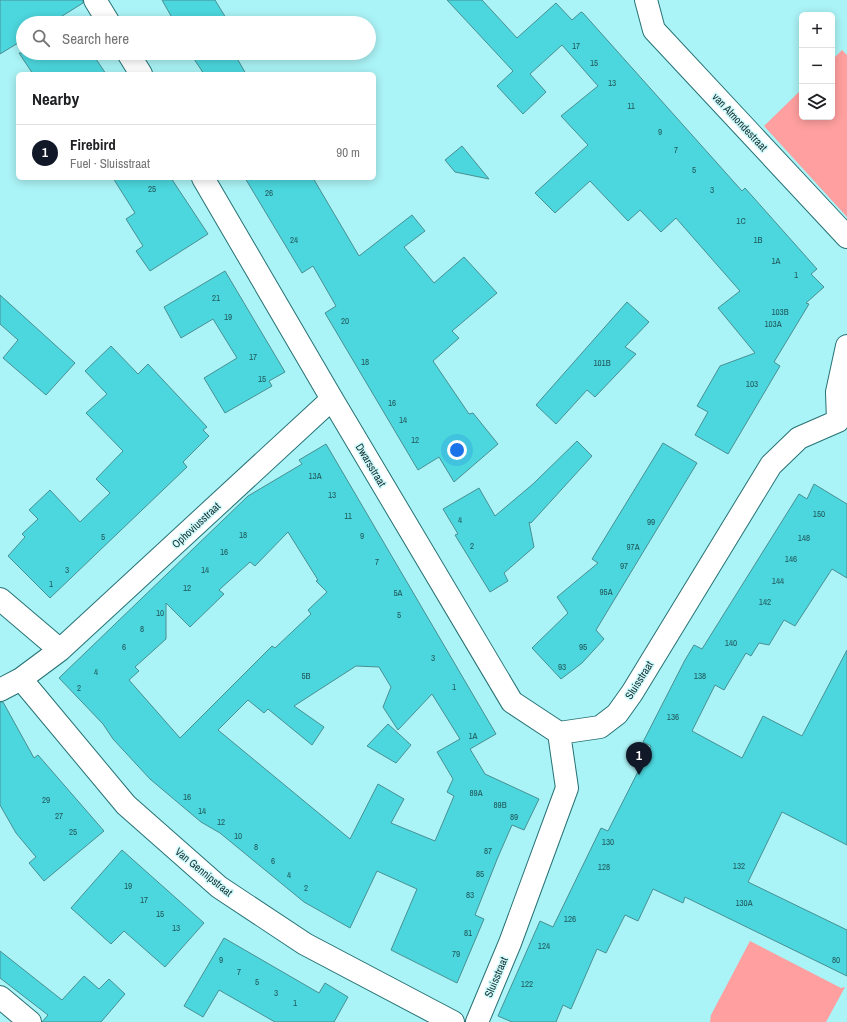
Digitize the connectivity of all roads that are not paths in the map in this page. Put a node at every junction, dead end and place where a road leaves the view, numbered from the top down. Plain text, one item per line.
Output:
1 (95, 0) edge
2 (646, 0) edge
3 (105, 16) edge
4 (132, 60) edge
5 (139, 72) edge
6 (204, 180) edge
7 (847, 237) edge
8 (847, 346) edge
9 (332, 399) junction
10 (842, 424) edge
11 (0, 599) edge
12 (60, 650) junction
13 (21, 679) junction
14 (0, 690) edge
15 (559, 733) junction
16 (0, 997) edge
17 (30, 1022) edge
18 (453, 1022) edge
19 (477, 1022) edge

1 - 3 street
2 - 7 street, van Almondestraat
4 - 5 street
6 - 9 street, Dwarsstraat
8 - 10 street, Sluisstraat
9 - 12 street, Ophoviusstraat
9 - 15 street, Dwarsstraat
10 - 15 street, Sluisstraat
11 - 12 street
12 - 13 street, Ophoviusstraat
13 - 14 street, Ophoviusstraat
13 - 18 street, Van Gennipstraat
15 - 19 street, Sluisstraat
16 - 17 street

